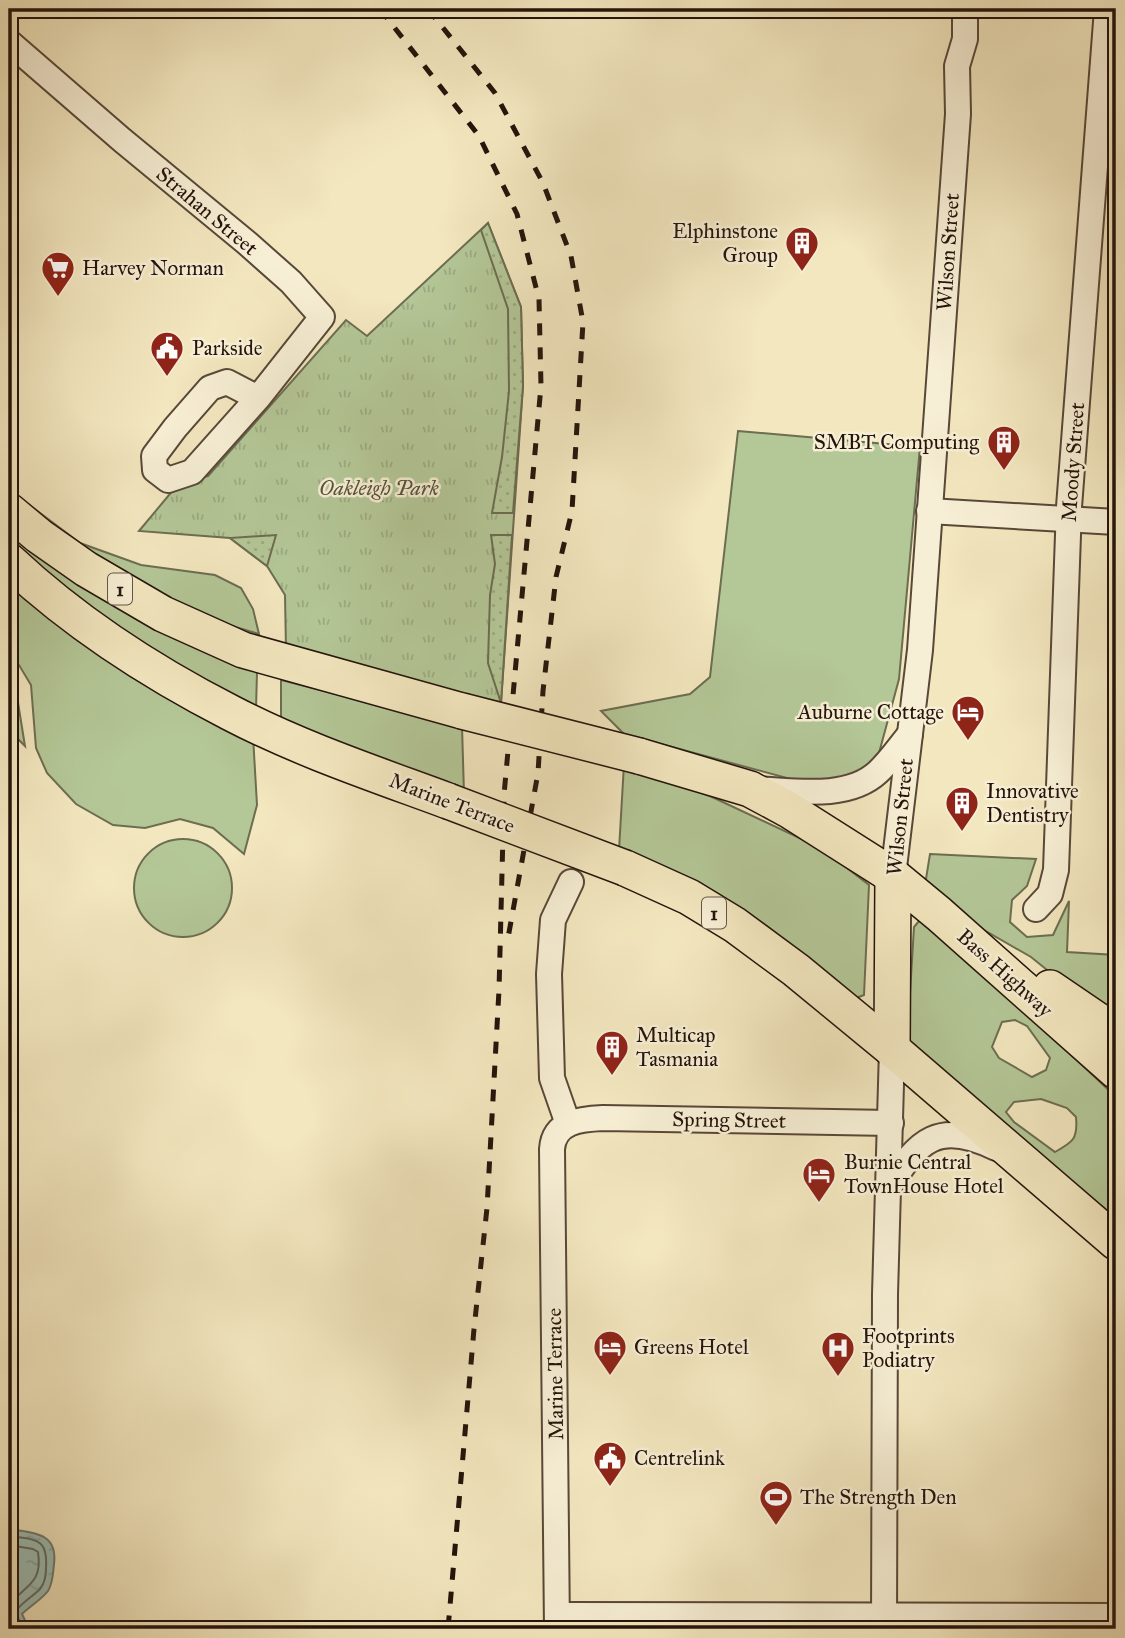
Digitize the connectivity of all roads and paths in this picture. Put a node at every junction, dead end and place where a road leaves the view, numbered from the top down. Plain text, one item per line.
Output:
1 (965, 9) edge
2 (1107, 9) edge
3 (9, 42) edge
4 (258, 398) junction
5 (929, 510) junction
6 (9, 511) edge
7 (1069, 520) junction
8 (1116, 522) edge
9 (9, 561) edge
10 (910, 734) junction
11 (750, 789) junction
12 (893, 876) junction
13 (571, 881) dead end
14 (1035, 909) dead end
15 (939, 914) junction
16 (1116, 1029) edge
17 (892, 1049) junction
18 (550, 1060) junction
19 (1116, 1071) edge
20 (891, 1123) junction
21 (568, 1124) junction
22 (552, 1149) junction
23 (1022, 1161) junction
24 (887, 1192) junction
25 (1116, 1242) edge
26 (1116, 1616) edge
27 (557, 1622) edge
28 (884, 1622) edge

1 - 5 street, Wilson Street
2 - 7 street, Moody Street
3 - 4 street, Strahan Street
4 - 4 street, Strahan Street
5 - 7 street
5 - 10 street, Wilson Street
6 - 11 highway, 1, bridge
7 - 8 street
7 - 14 street, Moody Street
9 - 17 highway, Marine Terrace / 1, bridge
10 - 11 street
10 - 12 street, Wilson Street
11 - 12 highway, 1
12 - 15 highway, Bass Highway / 1
12 - 17 highway, Wilson Street
13 - 18 street
15 - 16 highway
15 - 19 highway, Bass Highway / 1
17 - 20 street, Wilson Street
17 - 23 highway, 1
18 - 21 street
18 - 22 street, Marine Terrace
20 - 21 street, Spring Street
20 - 24 street, Wilson Street
21 - 22 street
22 - 27 street, Marine Terrace
23 - 24 street
23 - 25 highway, 1
24 - 28 street, Wilson Street
26 - 28 street
27 - 28 street

